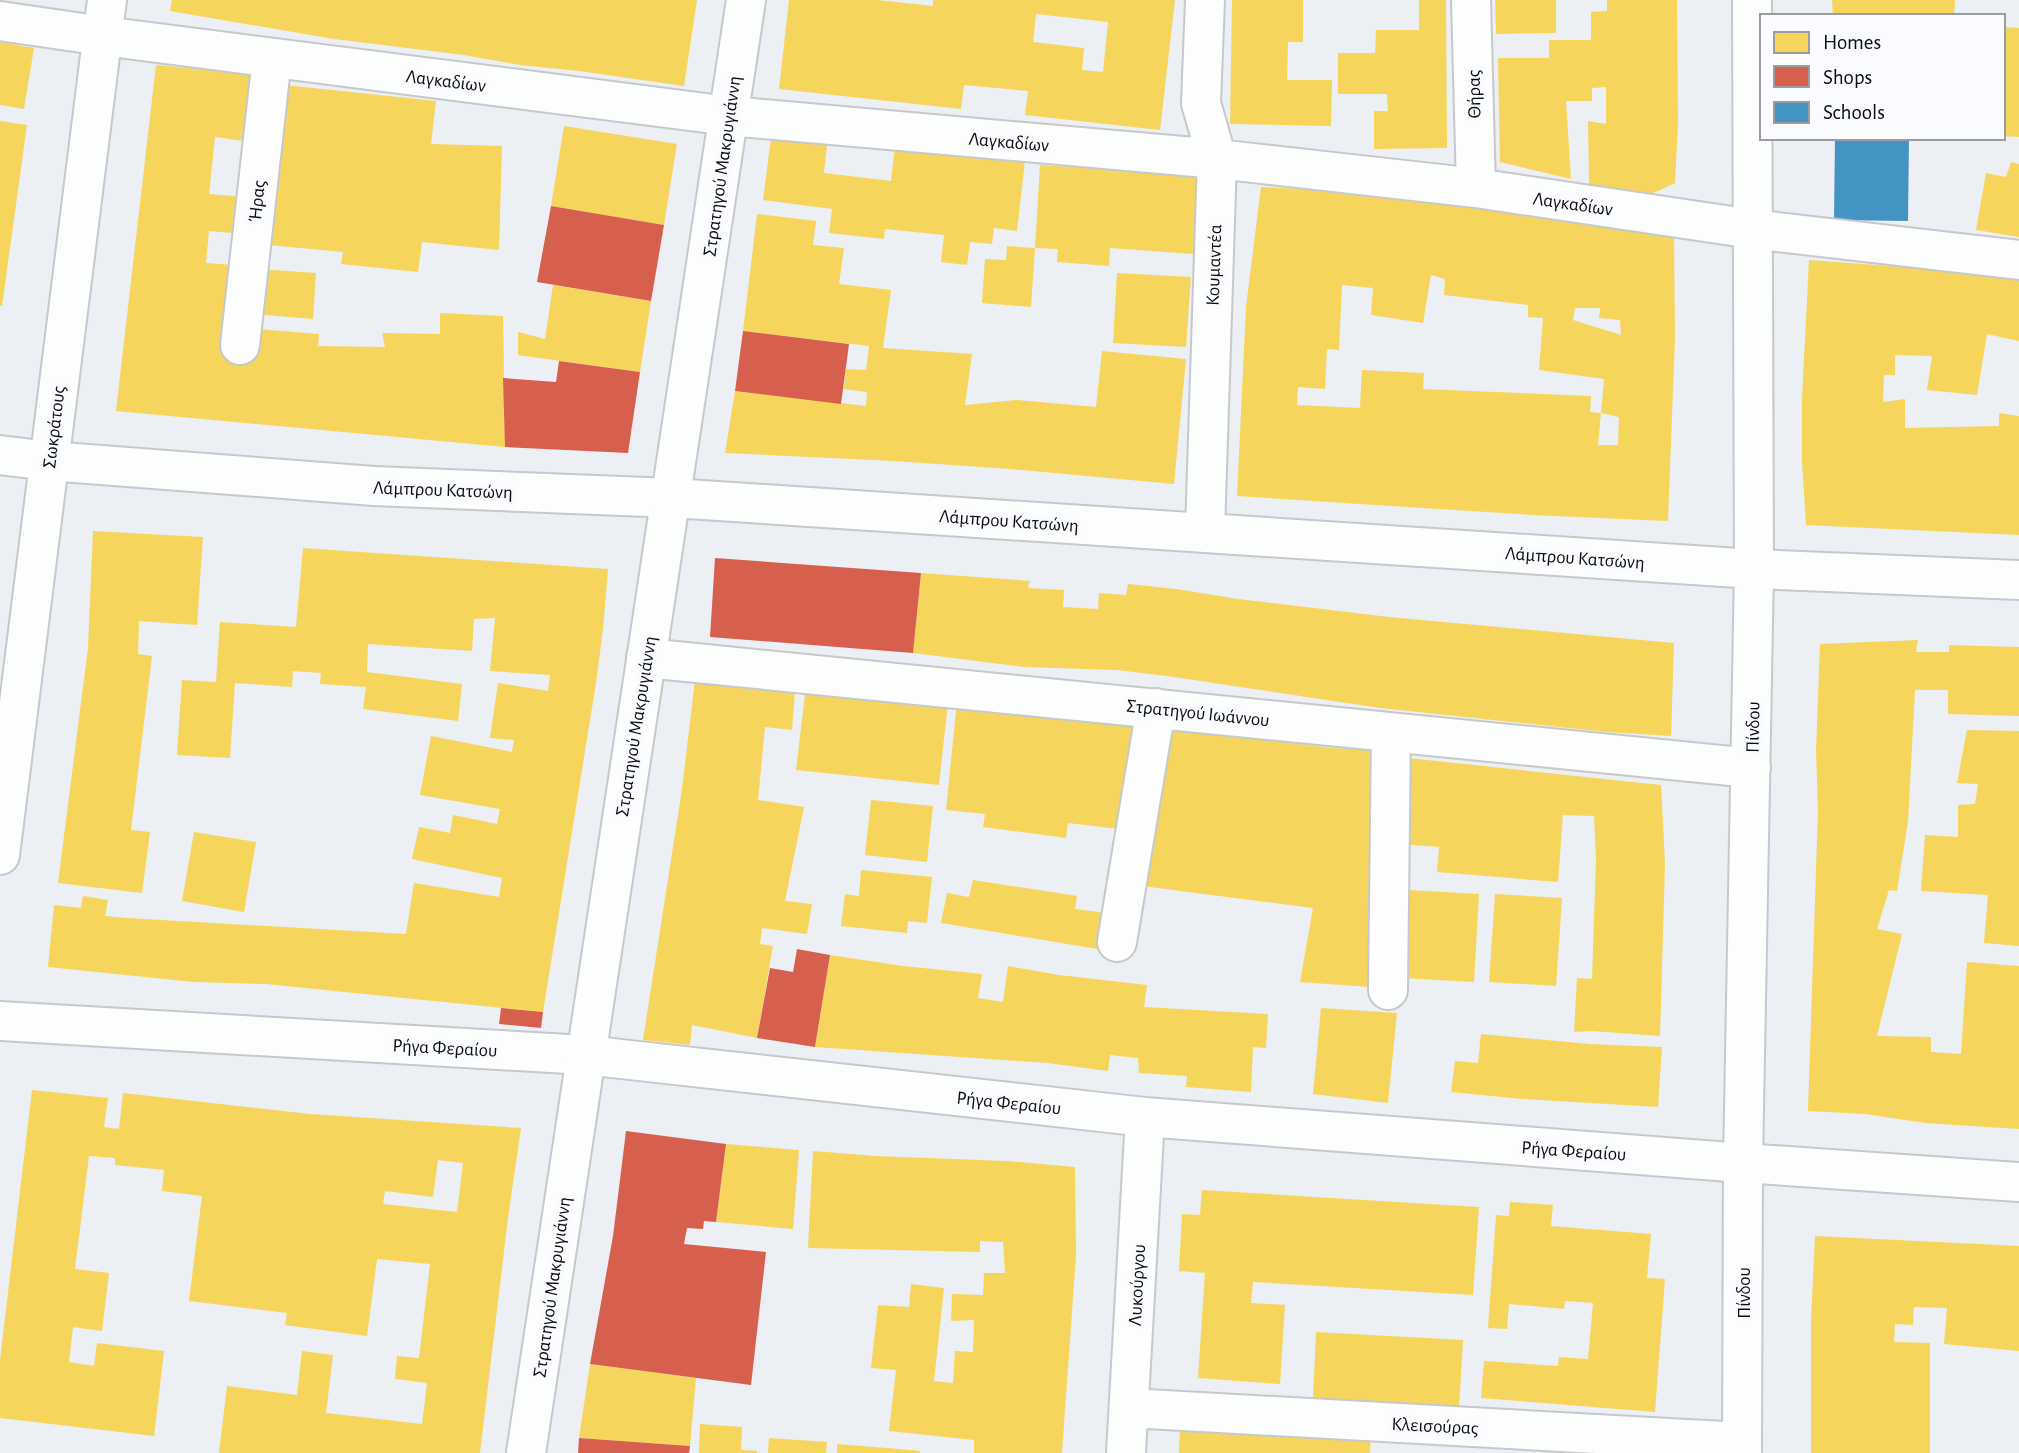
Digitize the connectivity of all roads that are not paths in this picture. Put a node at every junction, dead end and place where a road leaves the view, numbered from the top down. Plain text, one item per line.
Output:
1 (746, 0) edge
2 (1205, 0) edge
3 (1471, 0) edge
4 (1752, 0) edge
5 (105, 18) edge
6 (0, 21) edge
7 (272, 58) junction
8 (729, 117) junction
9 (1217, 159) junction
10 (1476, 188) junction
11 (1752, 229) junction
12 (2019, 260) edge
13 (240, 345) dead end
14 (0, 455) edge
15 (49, 461) junction
16 (672, 498) junction
17 (1205, 532) junction
18 (1754, 569) junction
19 (2019, 580) edge
20 (646, 658) junction
21 (1156, 708) junction
22 (1391, 732) junction
23 (1751, 768) junction
24 (0, 855) edge
25 (1117, 942) dead end
26 (1388, 990) dead end
27 (0, 1021) edge
28 (585, 1055) junction
29 (1145, 1117) junction
30 (1743, 1163) junction
31 (2019, 1182) edge
32 (1129, 1408) junction
33 (1742, 1448) edge
34 (526, 1453) edge
35 (1126, 1453) edge

1 - 8 street, Στρατηγού Μακρυγιάννη
2 - 9 street, Κουμαντέα
3 - 10 street, Θήρας
4 - 11 street, Πίνδου
5 - 6 street, Λαγκαδίων
5 - 7 street, Λαγκαδίων
5 - 15 street, Σωκράτους
7 - 8 street, Λαγκαδίων
7 - 13 street, Ήρας
8 - 9 street, Λαγκαδίων
8 - 16 street, Στρατηγού Μακρυγιάννη
9 - 10 street, Λαγκαδίων
9 - 17 street, Κουμαντέα
10 - 11 street, Λαγκαδίων
11 - 12 street, Λαγκαδίων
11 - 18 street, Πίνδου
14 - 15 street, Λάμπρου Κατσώνη
15 - 16 street, Λάμπρου Κατσώνη
15 - 24 street, Σωκράτους
16 - 17 street, Λάμπρου Κατσώνη
16 - 20 street, Στρατηγού Μακρυγιάννη
17 - 18 street, Λάμπρου Κατσώνη
18 - 19 street, Λάμπρου Κατσώνη
18 - 23 street, Πίνδου
20 - 21 street, Στρατηγού Ιωάννου
20 - 28 street, Στρατηγού Μακρυγιάννη
21 - 22 street, Στρατηγού Ιωάννου
21 - 25 street
22 - 23 street, Στρατηγού Ιωάννου
22 - 26 street
23 - 30 street, Πίνδου
27 - 28 street, Ρήγα Φεραίου
28 - 29 street, Ρήγα Φεραίου
28 - 34 street, Στρατηγού Μακρυγιάννη
29 - 30 street, Ρήγα Φεραίου
29 - 32 street, Λυκούργου
30 - 31 street, Ρήγα Φεραίου
30 - 33 street, Πίνδου
32 - 33 street, Κλεισούρας
32 - 35 street, Λυκούργου

